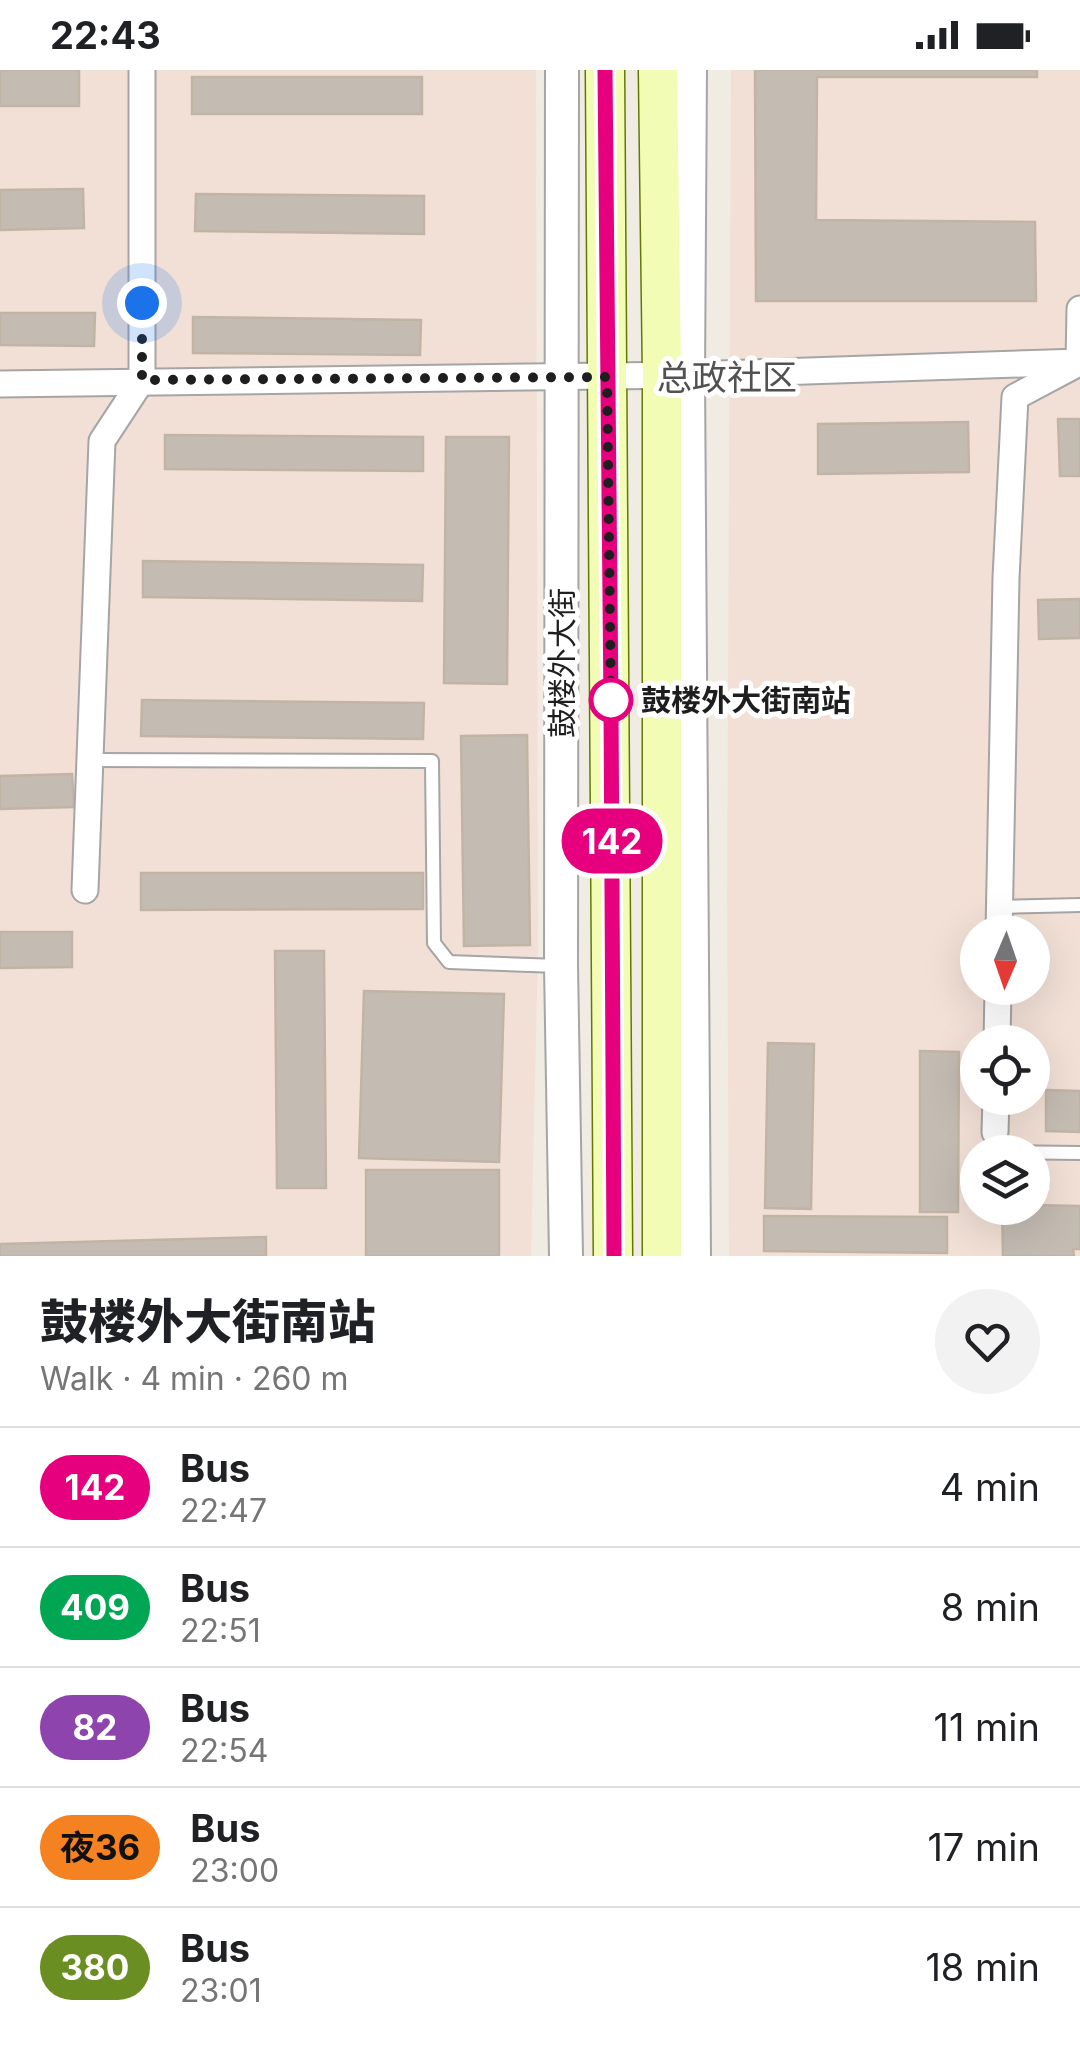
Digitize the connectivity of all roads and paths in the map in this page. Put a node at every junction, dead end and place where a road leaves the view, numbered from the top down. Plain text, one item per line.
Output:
1 (142, 70) edge
2 (562, 70) edge
3 (605, 70) edge
4 (658, 70) edge
5 (690, 70) edge
6 (1080, 309) edge
7 (1080, 362) edge
8 (675, 376) junction
9 (607, 377) junction
10 (564, 378) junction
11 (142, 380) junction
12 (0, 384) edge
13 (90, 760) junction
14 (84, 890) dead end
15 (1080, 905) edge
16 (999, 915) edge
17 (1026, 915) edge
18 (561, 966) junction
19 (996, 1115) edge
20 (995, 1132) joint
21 (1080, 1154) edge
22 (566, 1256) edge
23 (614, 1256) edge
24 (662, 1256) edge
25 (694, 1256) edge

1 - 11 street
2 - 10 street, 鼓楼外大街
3 - 9 main road, 鼓楼外大街
4 - 8 main road
5 - 8 street
6 - 7 street
7 - 8 street
7 - 16 street
8 - 9 street
8 - 24 main road
8 - 25 street
9 - 10 street
9 - 23 main road, 鼓楼外大街
10 - 11 street
10 - 18 street, 鼓楼外大街
11 - 12 street
11 - 13 street
13 - 14 street
13 - 18 lane
15 - 17 lane
18 - 22 street, 鼓楼外大街
19 - 20 street
20 - 21 lane

